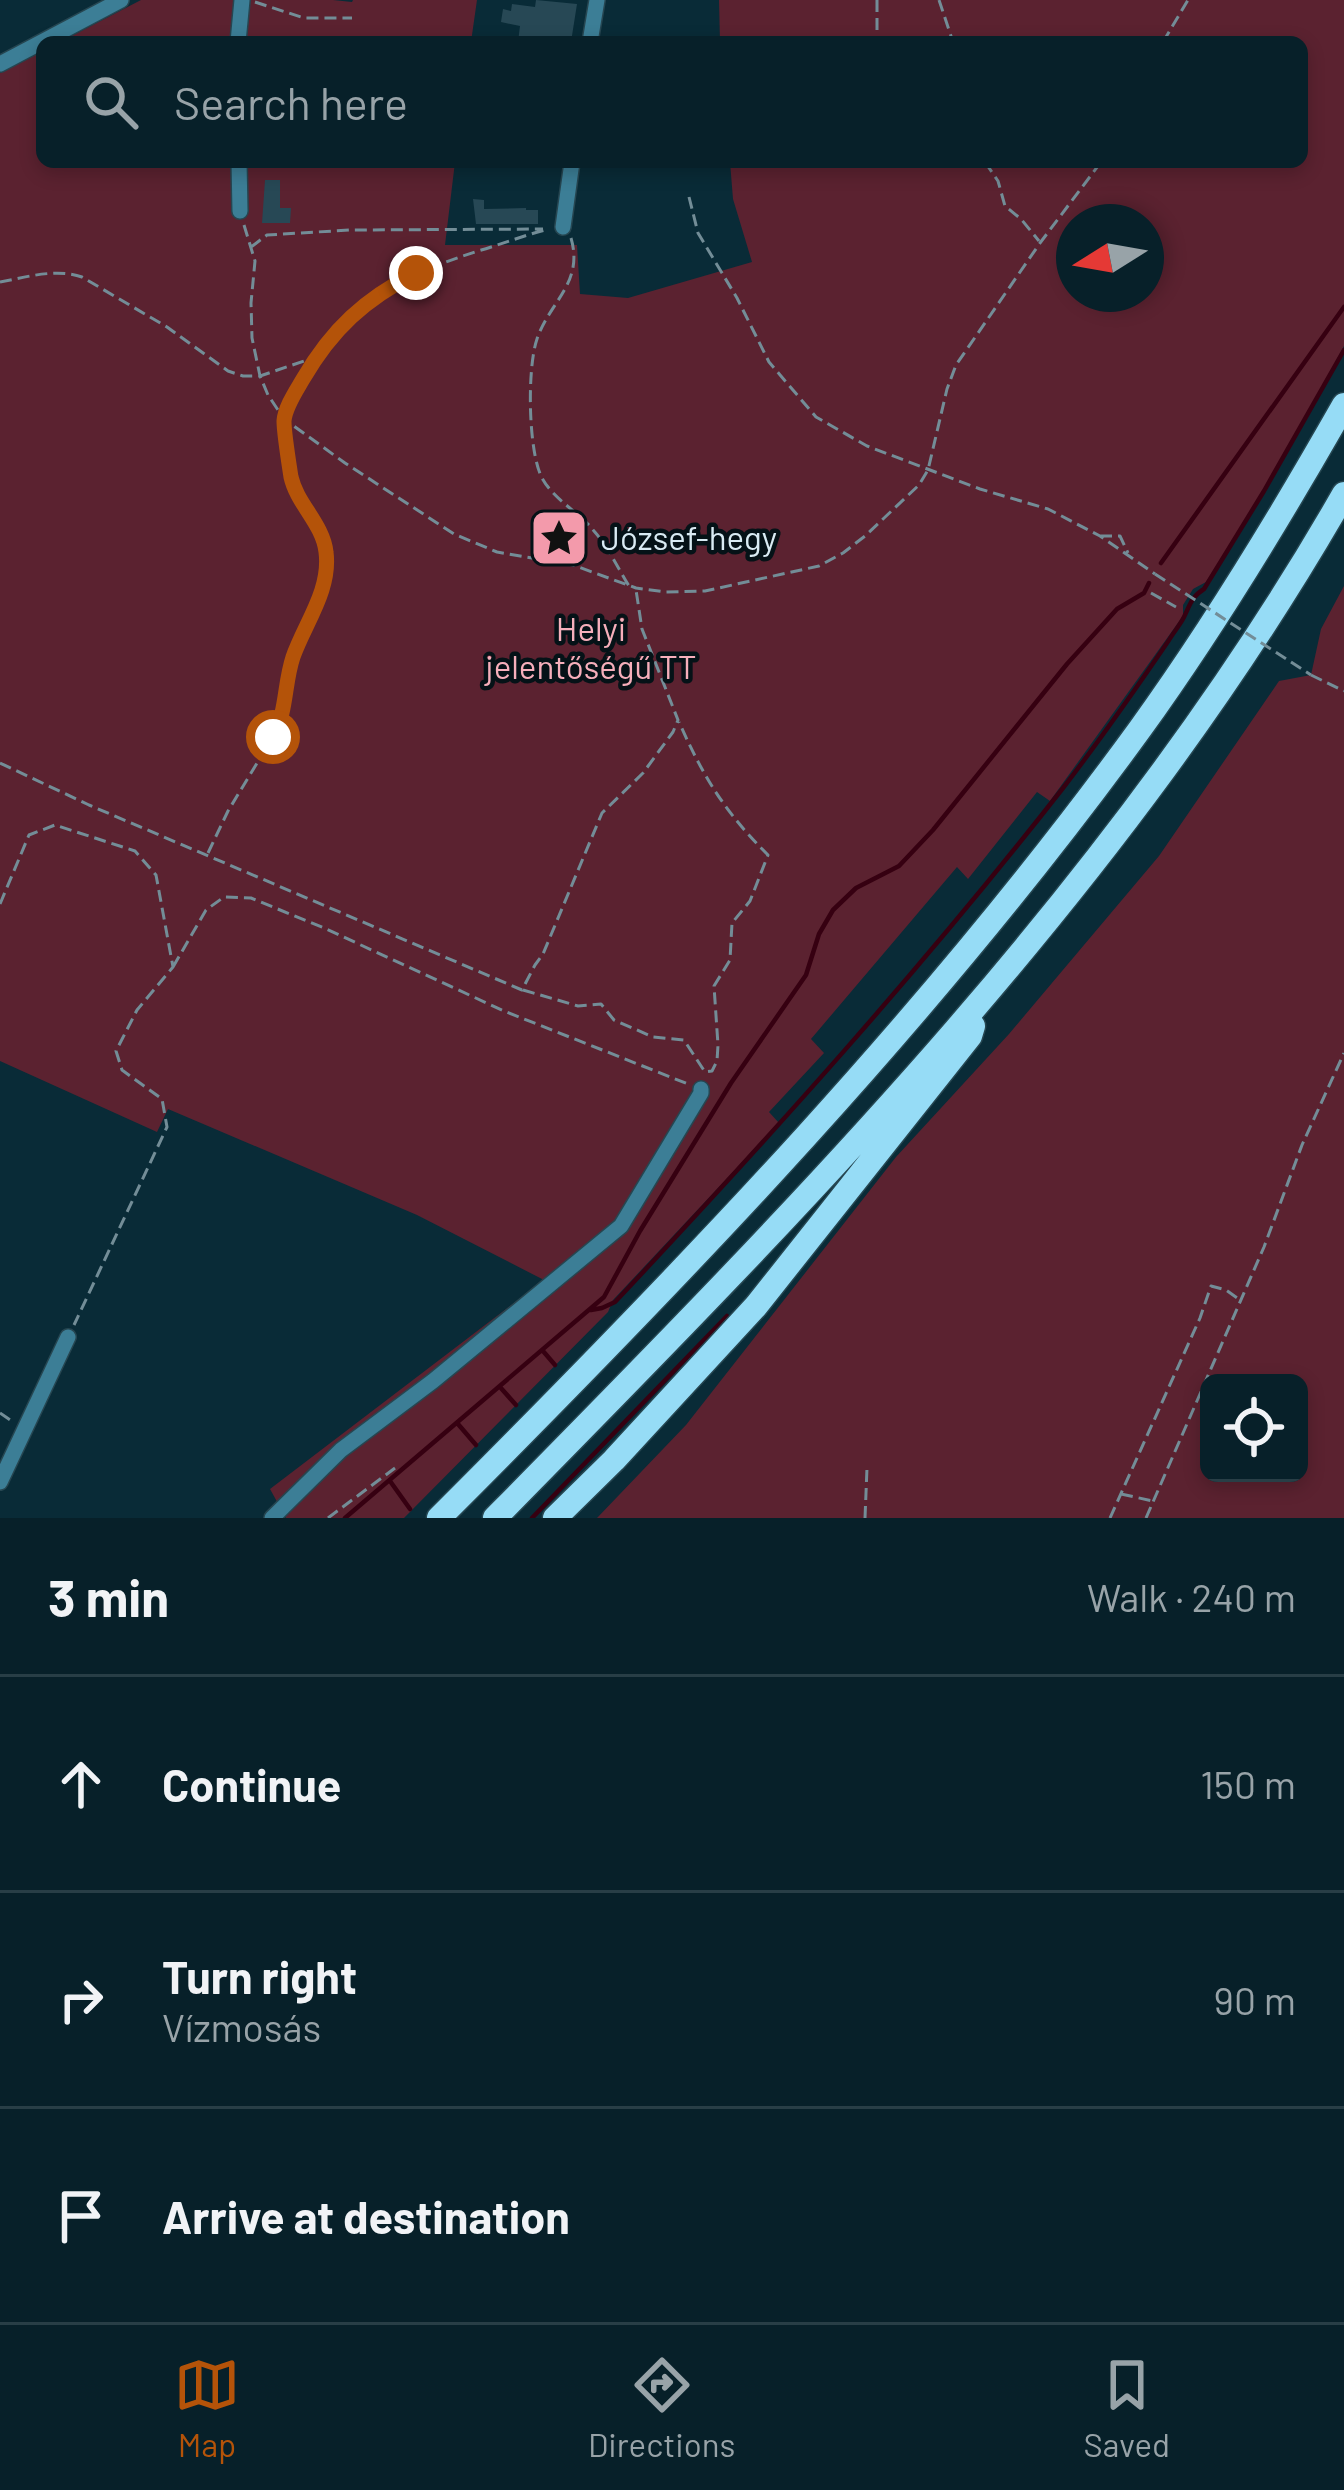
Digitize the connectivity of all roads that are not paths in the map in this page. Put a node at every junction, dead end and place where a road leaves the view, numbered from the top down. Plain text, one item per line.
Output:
1 (121, 0) edge
2 (597, 0) edge
3 (247, 1) edge
4 (53, 36) edge
5 (239, 36) edge
6 (591, 36) edge
7 (36, 45) edge
8 (0, 64) edge
9 (239, 168) edge
10 (571, 168) edge
11 (240, 211) road end
12 (563, 227) road end
13 (1344, 405) edge
14 (1344, 494) edge
15 (980, 1000) junction
16 (700, 1089) road end
17 (68, 1337) road end
18 (502, 1455) junction
19 (0, 1482) edge
20 (272, 1518) edge
21 (427, 1518) edge
22 (440, 1518) edge
23 (495, 1518) edge
24 (555, 1518) edge

1 - 4 street
2 - 6 street
3 - 5 street
7 - 8 street
9 - 11 street
10 - 12 street
13 - 18 highway
14 - 15 highway
15 - 23 highway
15 - 24 highway
16 - 20 street
17 - 19 street
18 - 21 highway
18 - 22 highway

